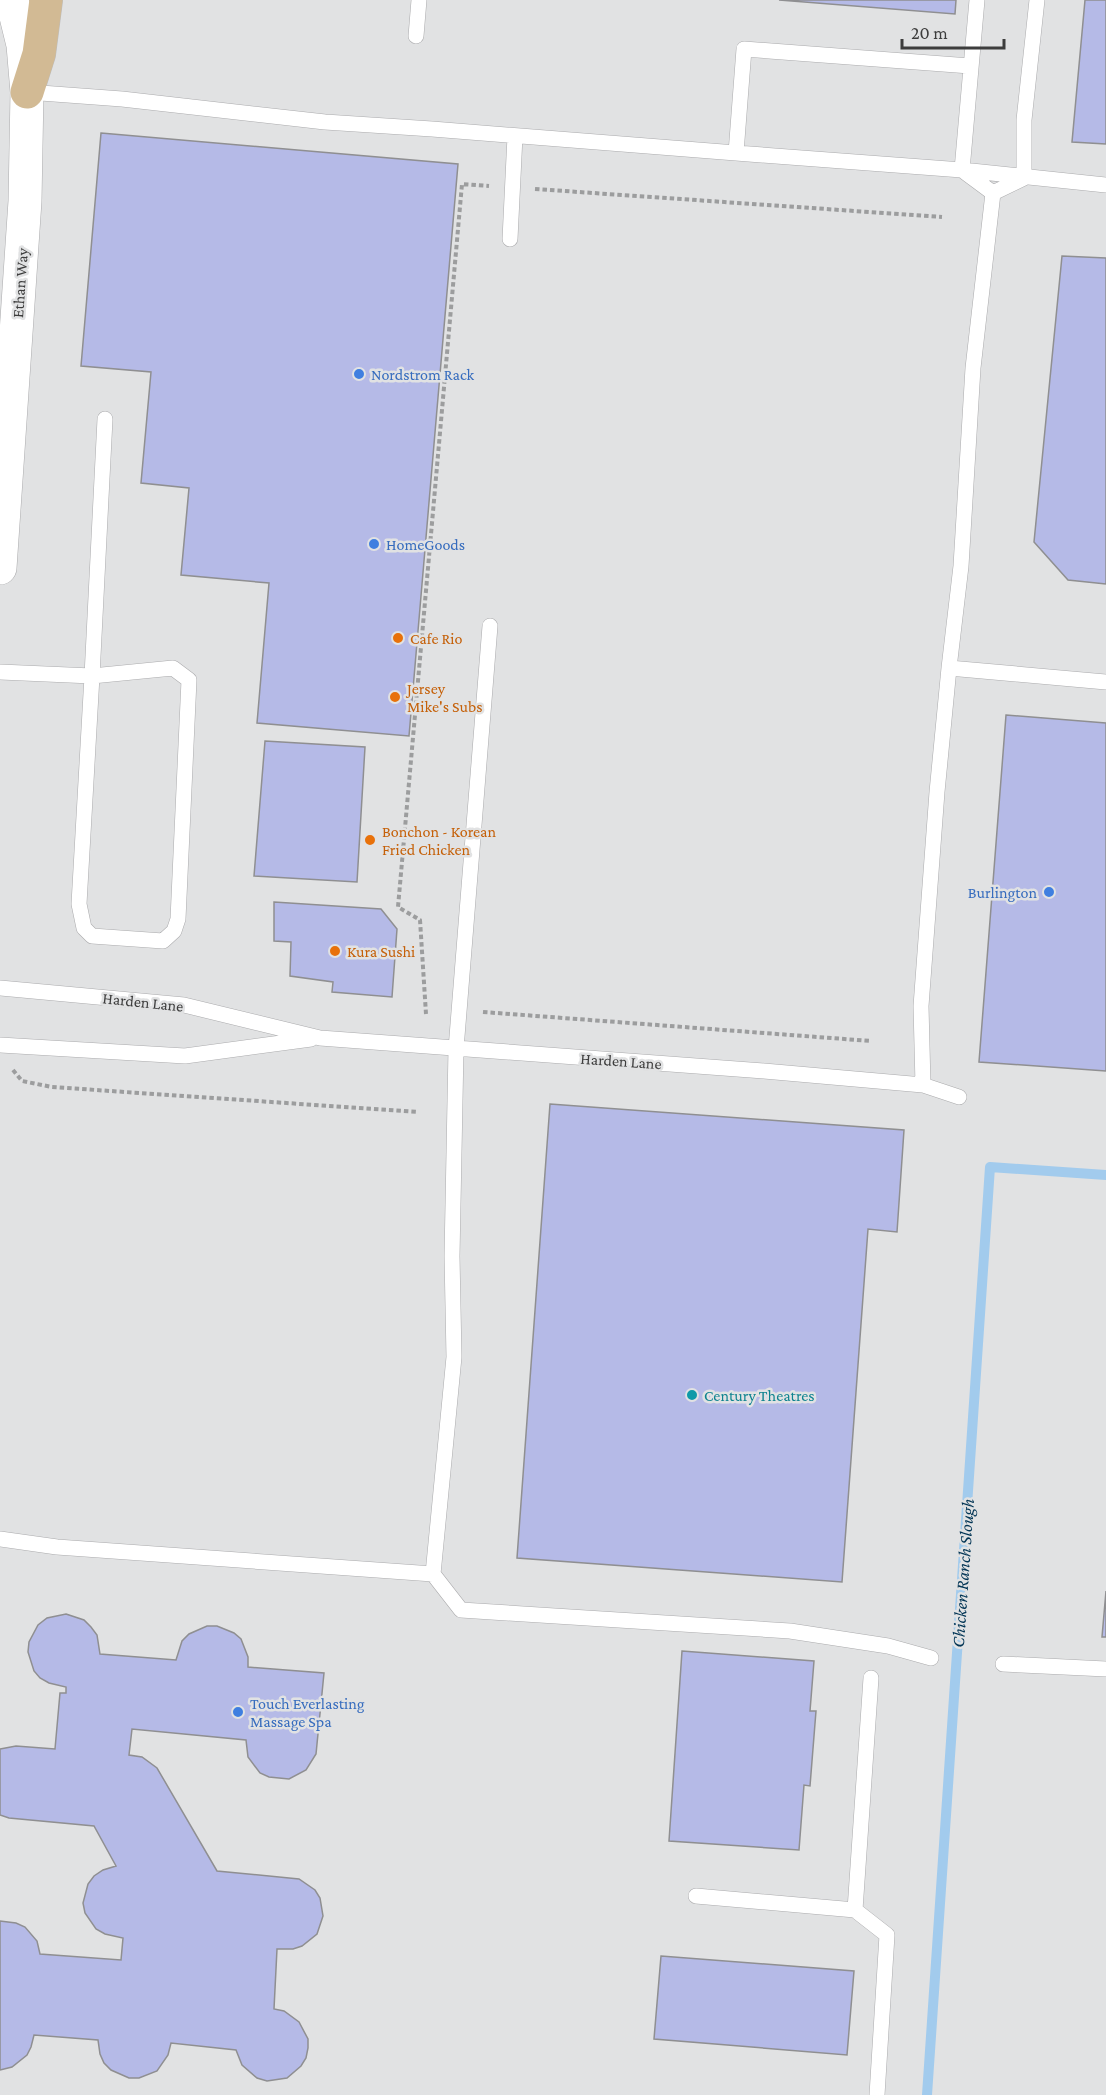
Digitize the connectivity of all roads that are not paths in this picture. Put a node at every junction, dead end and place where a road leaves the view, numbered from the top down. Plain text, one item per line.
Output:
1 (12, 0) edge
2 (46, 0) edge
3 (419, 0) edge
4 (977, 0) edge
5 (1036, 0) edge
6 (416, 36) dead end
7 (970, 66) junction
8 (27, 92) junction
9 (514, 136) junction
10 (736, 153) junction
11 (962, 170) junction
12 (1024, 178) junction
13 (1106, 185) edge
14 (993, 193) junction
15 (510, 239) dead end
16 (105, 419) dead end
17 (0, 568) edge
18 (490, 626) dead end
19 (949, 668) junction
20 (0, 672) edge
21 (92, 675) junction
22 (1106, 682) edge
23 (0, 988) edge
24 (320, 1038) junction
25 (0, 1045) edge
26 (456, 1049) junction
27 (923, 1085) junction
28 (959, 1097) dead end
29 (0, 1539) edge
30 (433, 1574) junction
31 (931, 1658) dead end
32 (1003, 1664) dead end
33 (1106, 1669) edge
34 (871, 1678) dead end
35 (696, 1896) dead end
36 (855, 1910) junction
37 (877, 2095) edge

1 - 8 street, Ethan Way
2 - 8 main road
3 - 6 lane
4 - 7 lane
5 - 12 lane
7 - 10 lane
7 - 11 lane
8 - 9 lane
8 - 17 street, Ethan Way
9 - 10 lane
9 - 15 lane
10 - 11 lane
11 - 12 lane
11 - 14 lane
12 - 13 lane
12 - 14 lane
14 - 19 lane
16 - 21 lane
18 - 26 lane
19 - 22 lane
19 - 27 lane
20 - 21 lane
21 - 21 lane
23 - 24 lane, Harden Lane
24 - 25 lane, Harden Lane
24 - 26 lane, Harden Lane
26 - 27 lane, Harden Lane
26 - 30 lane
27 - 28 lane, Harden Lane
29 - 30 lane
30 - 31 lane
32 - 33 lane
34 - 36 lane
35 - 36 lane
36 - 37 lane

